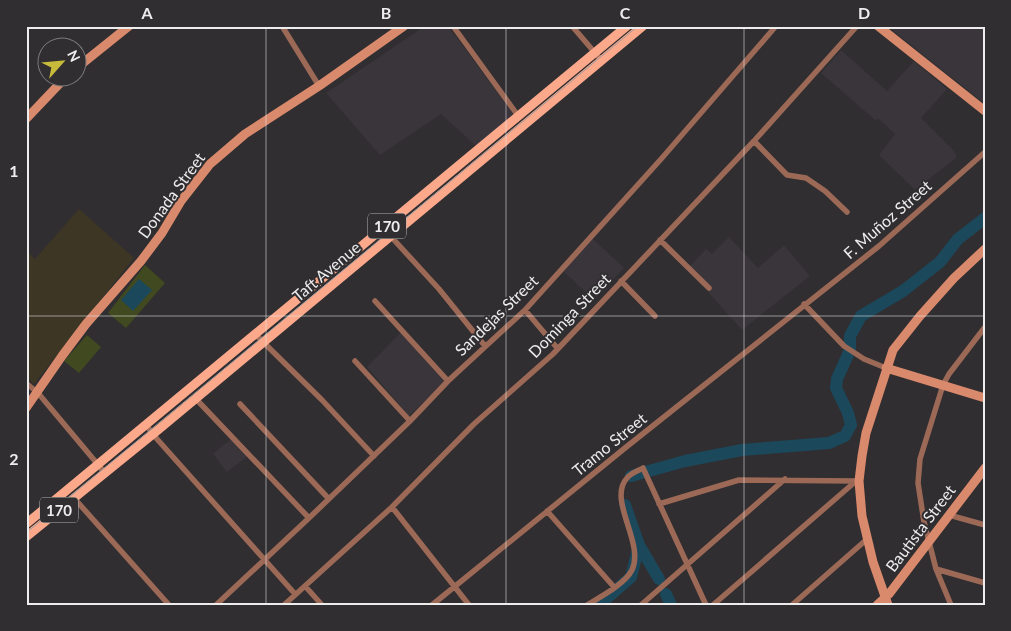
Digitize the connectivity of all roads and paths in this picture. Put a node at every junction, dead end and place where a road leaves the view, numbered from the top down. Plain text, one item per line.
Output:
1 (129, 26) edge
2 (282, 26) edge
3 (404, 26) edge
4 (453, 26) edge
5 (572, 26) edge
6 (627, 26) edge
7 (643, 26) edge
8 (776, 26) edge
9 (857, 26) edge
10 (878, 26) edge
11 (599, 57) junction
12 (88, 59) edge
13 (319, 86) junction
14 (55, 88) edge
15 (985, 111) edge
16 (519, 117) junction
17 (26, 119) edge
18 (526, 125) junction
19 (754, 140) junction
20 (985, 152) edge
21 (847, 212) dead end
22 (384, 229) junction
23 (390, 237) junction
24 (660, 240) junction
25 (985, 250) edge
26 (621, 281) junction
27 (709, 288) dead end
28 (375, 301) dead end
29 (804, 304) junction
30 (525, 310) junction
31 (655, 316) dead end
32 (985, 327) edge
33 (259, 333) junction
34 (266, 341) junction
35 (485, 346) junction
36 (558, 349) junction
37 (355, 362) dead end
38 (216, 368) junction
39 (886, 368) junction
40 (223, 376) junction
41 (448, 381) junction
42 (26, 383) edge
43 (943, 385) junction
44 (38, 393) junction
45 (985, 398) edge
46 (196, 399) junction
47 (240, 404) dead end
48 (26, 408) edge
49 (410, 421) junction
50 (146, 425) junction
51 (153, 434) junction
52 (374, 456) junction
53 (98, 464) junction
54 (984, 469) edge
55 (105, 473) junction
56 (785, 479) junction
57 (858, 481) junction
58 (74, 498) junction
59 (329, 499) junction
60 (659, 504) junction
61 (392, 507) junction
62 (547, 511) junction
63 (949, 515) junction
64 (309, 518) junction
65 (26, 524) edge
66 (985, 525) edge
67 (26, 537) edge
68 (866, 540) junction
69 (928, 542) junction
70 (264, 560) junction
71 (687, 564) junction
72 (936, 569) junction
73 (985, 583) edge
74 (306, 586) junction
75 (455, 586) junction
76 (614, 587) junction
77 (295, 594) junction
78 (886, 601) edge
79 (168, 605) edge
80 (216, 605) edge
81 (284, 605) edge
82 (322, 605) edge
83 (432, 605) edge
84 (469, 605) edge
85 (587, 605) edge
86 (641, 605) edge
87 (706, 605) edge
88 (713, 605) edge
89 (792, 605) edge
90 (877, 605) edge
91 (951, 605) edge

1 - 12 street
2 - 13 street
3 - 13 street, Donada Street
4 - 16 street
5 - 11 street
6 - 11 main road, Taft Avenue / 170
7 - 11 main road, Taft Avenue / 170
8 - 30 street, Sandejas Street
9 - 19 street, Dominga Street
10 - 15 street
11 - 16 main road, Taft Avenue / 170
11 - 18 main road, Taft Avenue / 170
13 - 44 street, Donada Street
14 - 17 street
16 - 18 street
16 - 22 main road, Taft Avenue / 170
18 - 23 main road, Taft Avenue / 170
19 - 21 street
19 - 24 street, Dominga Street
20 - 29 street, F. Muñoz Street
22 - 23 street
22 - 33 main road, Taft Avenue / 170
23 - 34 main road, Taft Avenue / 170
23 - 35 street
24 - 26 street, Dominga Street
24 - 27 street
25 - 39 street
26 - 31 street
26 - 36 street, Dominga Street
28 - 41 street
29 - 39 street
29 - 62 street, Tramo Street
30 - 35 street, Sandejas Street
30 - 36 street
32 - 43 street
33 - 34 main road
33 - 38 main road, Taft Avenue / 170
34 - 40 main road, Taft Avenue / 170
34 - 52 street
35 - 41 street, Sandejas Street
36 - 61 street, Dominga Street
37 - 49 street
38 - 40 main road
38 - 50 main road, Taft Avenue / 170
39 - 43 street
39 - 57 street
40 - 46 main road, Taft Avenue / 170
41 - 49 street, Sandejas Street
42 - 44 street
43 - 45 street
43 - 69 street
44 - 48 street, Donada Street
44 - 53 street
46 - 51 main road, Taft Avenue / 170
46 - 64 street
47 - 59 street
49 - 52 street, Sandejas Street
50 - 51 street
50 - 53 main road, Taft Avenue / 170
51 - 55 main road, Taft Avenue / 170
51 - 70 street
52 - 59 street, Sandejas Street
53 - 55 street
53 - 65 main road, Taft Avenue / 170
54 - 63 street, Bautista Street
55 - 58 main road, Taft Avenue / 170
56 - 57 street
56 - 60 street
56 - 71 street
57 - 68 street
57 - 88 street
58 - 67 main road, Taft Avenue / 170
58 - 79 street
59 - 64 street, Sandejas Street
60 - 71 street
60 - 76 street
61 - 74 street, Dominga Street
61 - 75 street
62 - 75 street, Tramo Street
62 - 76 street
63 - 66 street
63 - 69 street, Bautista Street
64 - 70 street, Sandejas Street
68 - 78 street
68 - 89 street
69 - 72 street
69 - 78 street, Bautista Street
70 - 77 street
70 - 80 street, Sandejas Street
71 - 86 street
71 - 87 street
72 - 73 street
72 - 91 street
74 - 77 street, Dominga Street
74 - 82 street
75 - 83 street, Tramo Street
75 - 84 street
76 - 85 street
77 - 81 street, Dominga Street
78 - 90 street, Bautista Street

